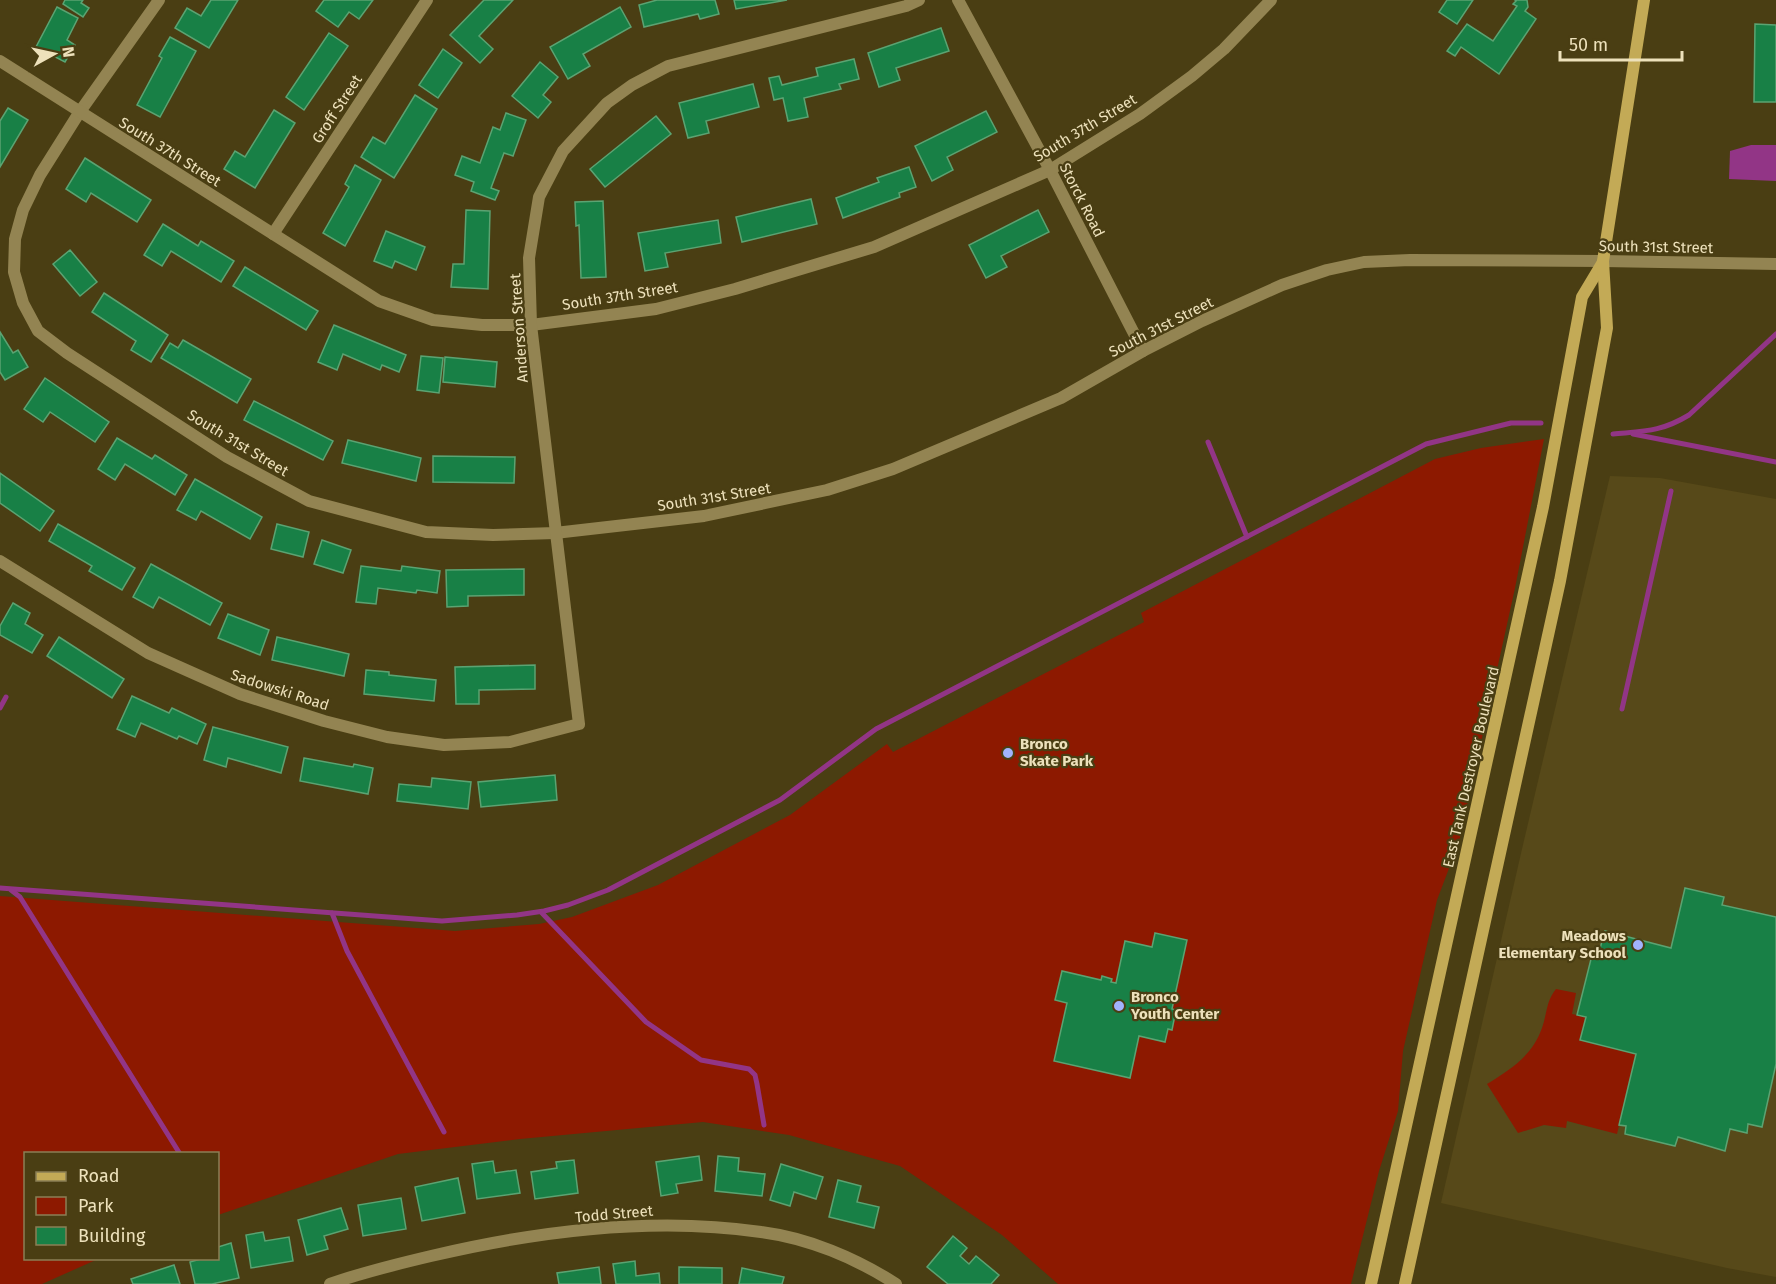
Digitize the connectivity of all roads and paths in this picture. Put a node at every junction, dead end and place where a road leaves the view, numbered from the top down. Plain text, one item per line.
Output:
1 (159, 0) edge
2 (427, 0) edge
3 (919, 0) edge
4 (958, 0) edge
5 (1270, 0) edge
6 (1644, 0) edge
7 (0, 62) edge
8 (79, 113) junction
9 (1050, 170) junction
10 (273, 234) junction
11 (1603, 261) junction
12 (1776, 264) edge
13 (531, 325) junction
14 (1143, 351) junction
15 (555, 533) junction
16 (0, 561) edge
17 (579, 724) joint
18 (330, 1284) edge
19 (896, 1284) edge
20 (1371, 1284) edge
21 (1405, 1284) edge

1 - 8 street, South 31st Street
2 - 10 street, Groff Street
3 - 13 street, Anderson Street
4 - 9 street, Storck Road
5 - 9 street, South 37th Street
6 - 11 street, East Tank Destroyer Boulevard
7 - 8 street, South 37th Street
8 - 10 street, South 37th Street
8 - 15 street, South 31st Street
9 - 13 street, South 37th Street
9 - 14 street, Storck Road
10 - 13 street, South 37th Street
11 - 12 street, South 31st Street
11 - 14 street, South 31st Street
11 - 20 street, East Tank Destroyer Boulevard
11 - 21 street, East Tank Destroyer Boulevard
13 - 15 street, Anderson Street
14 - 15 street, South 31st Street
15 - 17 street, Anderson Street
16 - 17 street, Sadowski Road
18 - 19 street, Todd Street

